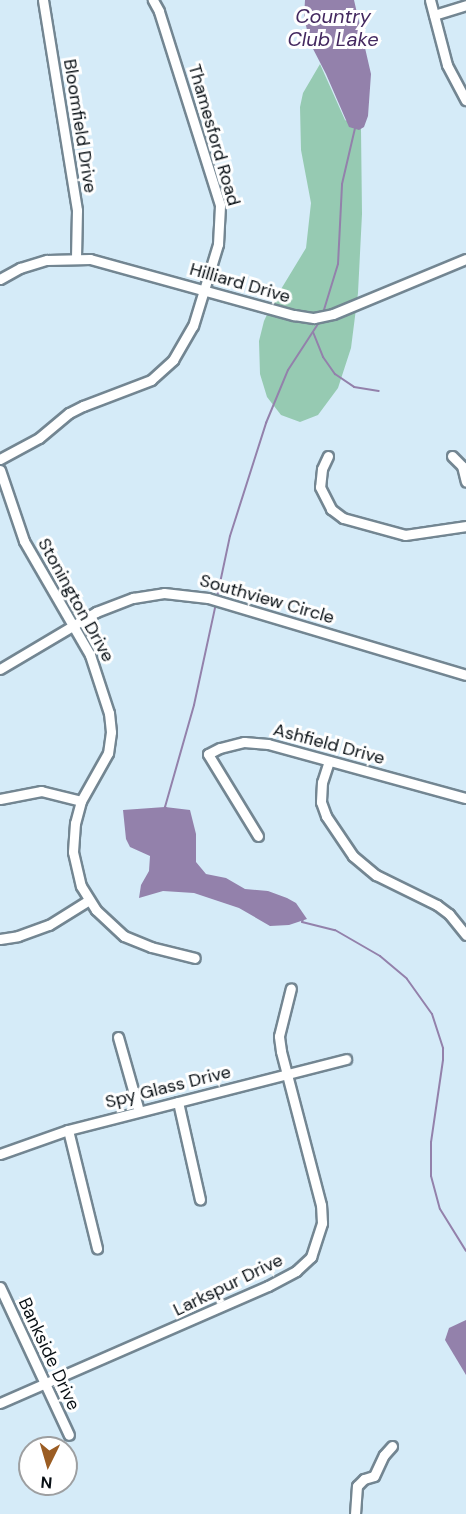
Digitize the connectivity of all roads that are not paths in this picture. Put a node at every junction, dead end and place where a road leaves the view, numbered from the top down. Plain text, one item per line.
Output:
1 (43, 0) edge
2 (153, 0) edge
3 (430, 0) edge
4 (466, 5) edge
5 (434, 15) junction
6 (466, 100) edge
7 (76, 258) junction
8 (466, 259) edge
9 (0, 279) edge
10 (205, 290) junction
11 (328, 456) dead end
12 (452, 456) dead end
13 (0, 459) edge
14 (0, 470) edge
15 (466, 482) edge
16 (466, 526) edge
17 (73, 625) junction
18 (0, 669) edge
19 (466, 675) edge
20 (329, 761) junction
21 (466, 798) edge
22 (0, 799) edge
23 (81, 801) junction
24 (258, 836) dead end
25 (89, 900) junction
26 (466, 935) edge
27 (0, 939) edge
28 (195, 958) dead end
29 (291, 988) dead end
30 (118, 1037) dead end
31 (346, 1059) dead end
32 (287, 1074) junction
33 (178, 1102) junction
34 (139, 1111) junction
35 (68, 1130) junction
36 (0, 1154) edge
37 (200, 1200) dead end
38 (97, 1248) dead end
39 (0, 1287) edge
40 (44, 1383) junction
41 (0, 1403) edge
42 (69, 1435) dead end
43 (392, 1446) dead end
44 (354, 1514) edge

1 - 7 street, Bloomfield Drive
2 - 10 street, Thamesford Road
3 - 5 street
4 - 5 street
5 - 6 street
7 - 9 street, Hilliard Drive
7 - 10 street, Hilliard Drive
8 - 10 street, Hilliard Drive
10 - 13 street, Thamesford Road
11 - 16 street
12 - 15 street
14 - 17 street, Stonington Drive
17 - 18 street, Southview Circle
17 - 19 street, Southview Circle
17 - 23 street, Stonington Drive
20 - 21 street, Ashfield Drive
20 - 24 street, Ashfield Drive
20 - 26 street
22 - 23 street
23 - 25 street, Stonington Drive
25 - 27 street
25 - 28 street, Stonington Drive
29 - 32 street, Larkspur Drive
30 - 34 street
31 - 32 street, Spy Glass Drive
32 - 33 street, Spy Glass Drive
32 - 40 street, Larkspur Drive
33 - 34 street, Spy Glass Drive
33 - 37 street
34 - 35 street, Spy Glass Drive
35 - 36 street, Spy Glass Drive
35 - 38 street
39 - 40 street, Bankside Drive
40 - 41 street, Larkspur Drive
40 - 42 street, Bankside Drive
43 - 44 street

